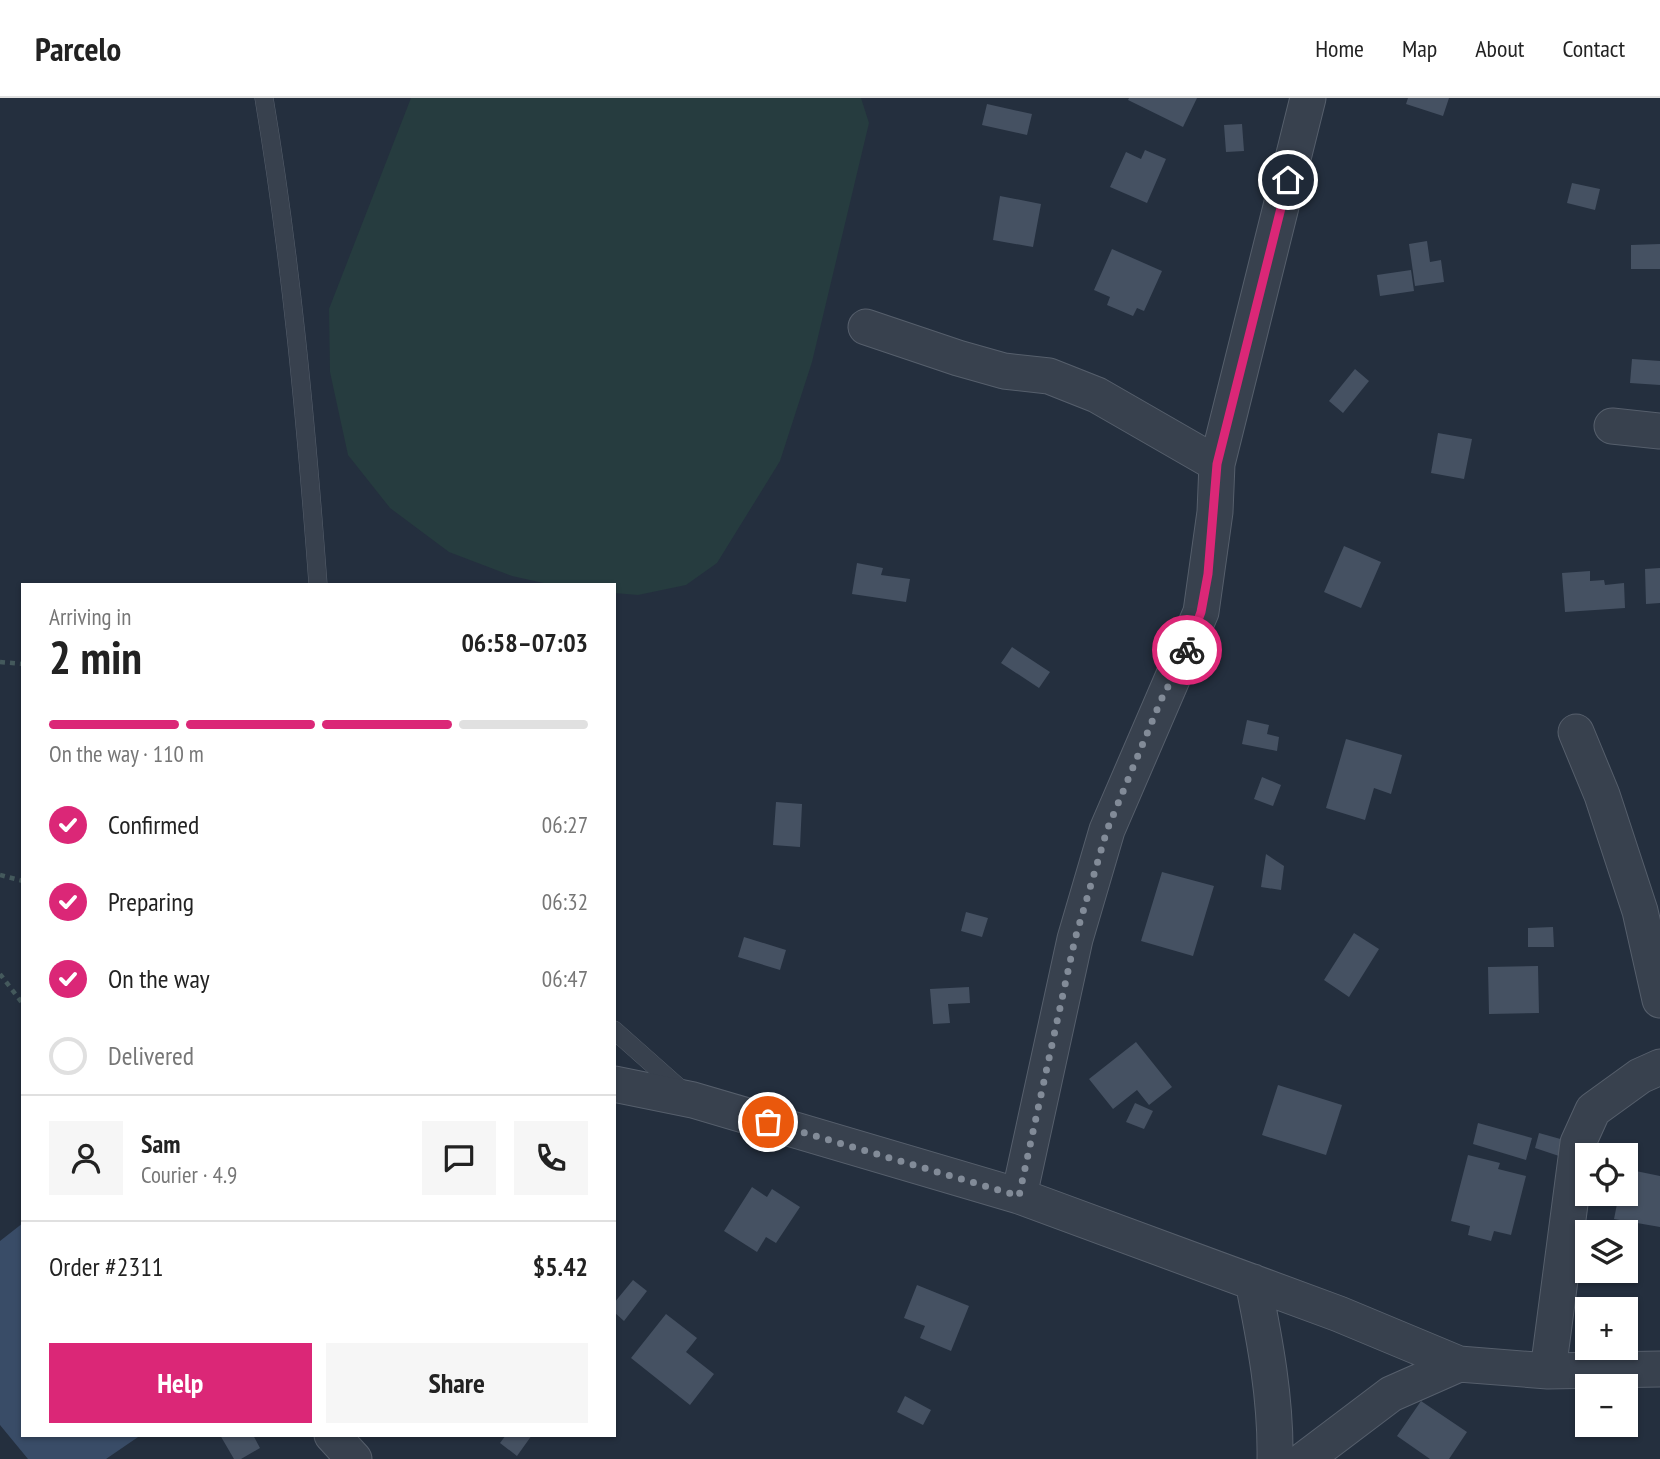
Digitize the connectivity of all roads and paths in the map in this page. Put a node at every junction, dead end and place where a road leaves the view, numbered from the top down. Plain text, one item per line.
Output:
1 (264, 98) edge
2 (1308, 98) edge
3 (866, 327) dead end
4 (1612, 426) dead end
5 (1660, 430) edge
6 (1217, 464) junction
7 (318, 583) edge
8 (0, 662) edge
9 (21, 664) edge
10 (1576, 732) dead end
11 (0, 875) edge
12 (21, 880) edge
13 (0, 974) edge
14 (1660, 1000) edge
15 (21, 1001) edge
16 (616, 1032) edge
17 (1660, 1067) edge
18 (616, 1084) edge
19 (693, 1100) junction
20 (1019, 1196) junction
21 (1254, 1282) junction
22 (1459, 1364) junction
23 (1660, 1369) edge
24 (1548, 1371) junction
25 (334, 1437) edge
26 (354, 1459) edge
27 (1275, 1459) edge
28 (1305, 1459) edge

1 - 7 lane
2 - 6 street
3 - 6 street
4 - 5 street
6 - 20 street
8 - 9 path
10 - 14 street
11 - 12 path
13 - 15 path
16 - 19 lane
17 - 24 street
18 - 19 street
19 - 20 street
20 - 21 street
21 - 22 street
21 - 27 street
22 - 24 street
22 - 28 street
23 - 24 street
25 - 26 street

